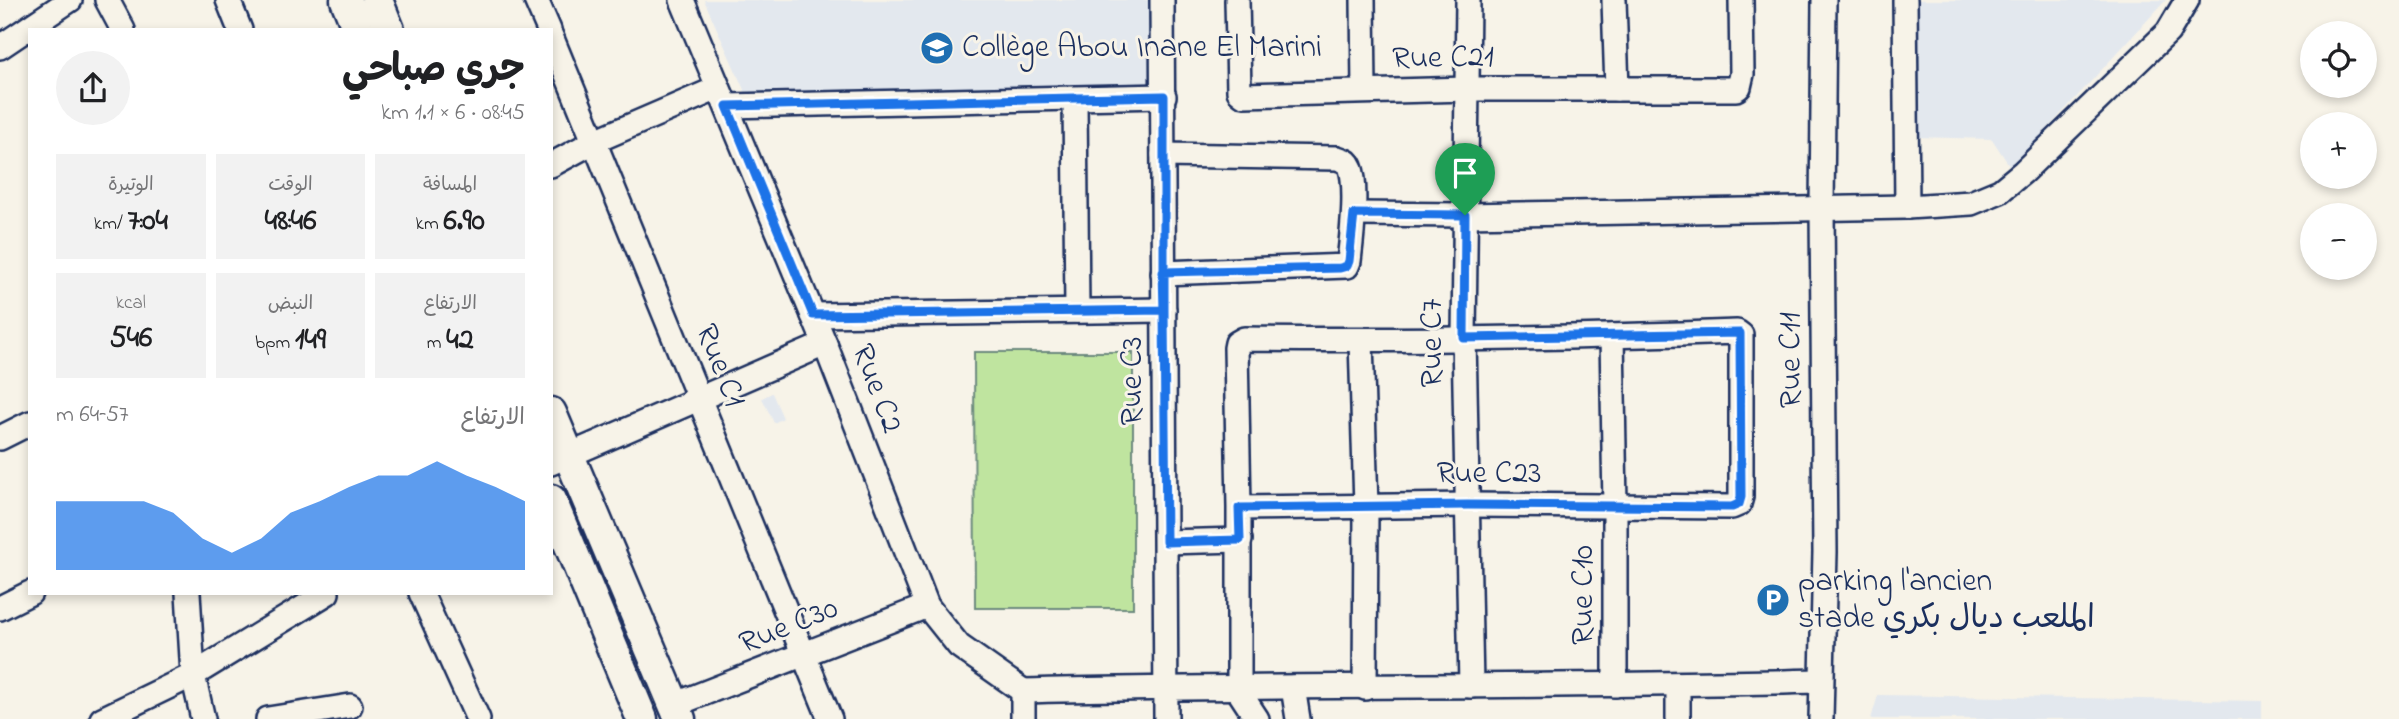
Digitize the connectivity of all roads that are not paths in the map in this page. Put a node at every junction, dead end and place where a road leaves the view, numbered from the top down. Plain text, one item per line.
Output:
1 (70, 0) edge
2 (107, 0) edge
3 (228, 0) edge
4 (346, 0) edge
5 (377, 0) edge
6 (536, 0) edge
7 (682, 0) edge
8 (1162, 0) edge
9 (1237, 0) edge
10 (1363, 0) edge
11 (1468, 0) edge
12 (1614, 0) edge
13 (1741, 0) edge
14 (1824, 0) edge
15 (1905, 0) edge
16 (2188, 0) edge
17 (28, 28) edge
18 (28, 28) edge
19 (122, 28) edge
20 (239, 28) edge
21 (357, 28) edge
22 (388, 28) edge
23 (547, 28) edge
24 (553, 41) edge
25 (0, 47) edge
26 (1468, 89) junction
27 (1617, 89) junction
28 (1364, 91) junction
29 (1164, 96) junction
30 (723, 97) junction
31 (1075, 100) junction
32 (596, 141) junction
33 (1163, 155) junction
34 (553, 163) edge
35 (1907, 207) junction
36 (1822, 209) junction
37 (1354, 214) junction
38 (1465, 215) junction
39 (1163, 272) junction
40 (1164, 310) junction
41 (1077, 312) junction
42 (813, 315) junction
43 (1612, 337) junction
44 (1464, 338) junction
45 (1361, 340) junction
46 (825, 344) junction
47 (699, 400) junction
48 (553, 422) edge
49 (28, 425) edge
50 (0, 438) edge
51 (561, 460) edge
52 (553, 505) edge
53 (1468, 505) junction
54 (1615, 506) junction
55 (1366, 507) junction
56 (1239, 508) junction
57 (1240, 540) junction
58 (1166, 542) junction
59 (28, 594) edge
60 (188, 595) edge
61 (318, 595) edge
62 (422, 595) edge
63 (927, 606) junction
64 (0, 608) edge
65 (802, 656) junction
66 (192, 675) junction
67 (1821, 681) junction
68 (1471, 685) junction
69 (1615, 685) junction
70 (1678, 685) junction
71 (1164, 687) junction
72 (1238, 687) junction
73 (1293, 687) junction
74 (1366, 688) junction
75 (1023, 691) junction
76 (350, 706) dead end
77 (677, 712) edge
78 (102, 719) edge
79 (203, 719) edge
80 (268, 719) edge
81 (478, 719) edge
82 (642, 719) edge
83 (830, 719) edge
84 (1023, 719) edge
85 (1166, 719) edge
86 (1257, 719) edge
87 (1298, 719) edge
88 (1678, 719) edge
89 (1821, 719) edge

1 - 18 street
2 - 19 street
3 - 20 street
4 - 21 main road
5 - 22 main road
6 - 23 street
7 - 30 street, Rue C2
8 - 29 street, Rue C3
9 - 28 street, Rue C21
10 - 28 street
11 - 26 street, Rue C7
12 - 27 street
13 - 27 street, Rue C21
14 - 36 street, Rue C11
15 - 35 street
16 - 35 street
17 - 25 street
24 - 32 street, Rue C1
26 - 27 street, Rue C21
26 - 28 street, Rue C21
26 - 38 street, Rue C7
29 - 31 street
29 - 33 street, Rue C3
30 - 31 street
30 - 32 street
30 - 42 street, Rue C2
31 - 41 street
32 - 34 street
32 - 47 street, Rue C1
33 - 37 street
33 - 39 street, Rue C3
35 - 36 street
36 - 38 street
36 - 67 street, Rue C11
37 - 38 street
37 - 39 street
38 - 44 street, Rue C7
39 - 40 street, Rue C3
40 - 41 street
40 - 58 street, Rue C3
41 - 42 street
42 - 46 street, Rue C2
43 - 44 street
43 - 54 street, Rue C10
43 - 54 street, Rue C23
44 - 45 street
44 - 53 street, Rue C7
45 - 55 street
45 - 56 street
46 - 47 street
46 - 63 street, Rue C2
47 - 51 street
47 - 65 street, Rue C1
48 - 51 main road
49 - 50 street
51 - 77 main road
52 - 82 main road
53 - 54 street, Rue C23
53 - 55 street, Rue C23
53 - 68 street, Rue C7
54 - 69 street, Rue C10
55 - 56 street, Rue C23
55 - 74 street
56 - 57 street
57 - 58 street
57 - 72 street
58 - 71 street, Rue C3
59 - 64 street
60 - 66 street
61 - 66 street
62 - 81 street
63 - 65 street, Rue C30
63 - 75 street, Rue C2
65 - 77 street, Rue C30
65 - 83 street, Rue C1
66 - 78 street
66 - 79 street
67 - 70 street
67 - 89 street, Rue C11
68 - 69 street
68 - 74 street
69 - 70 street
70 - 88 street
71 - 72 street
71 - 75 street
71 - 85 street, Rue C3
72 - 73 street
72 - 86 street
73 - 74 street
73 - 87 street
75 - 84 street
76 - 80 street

